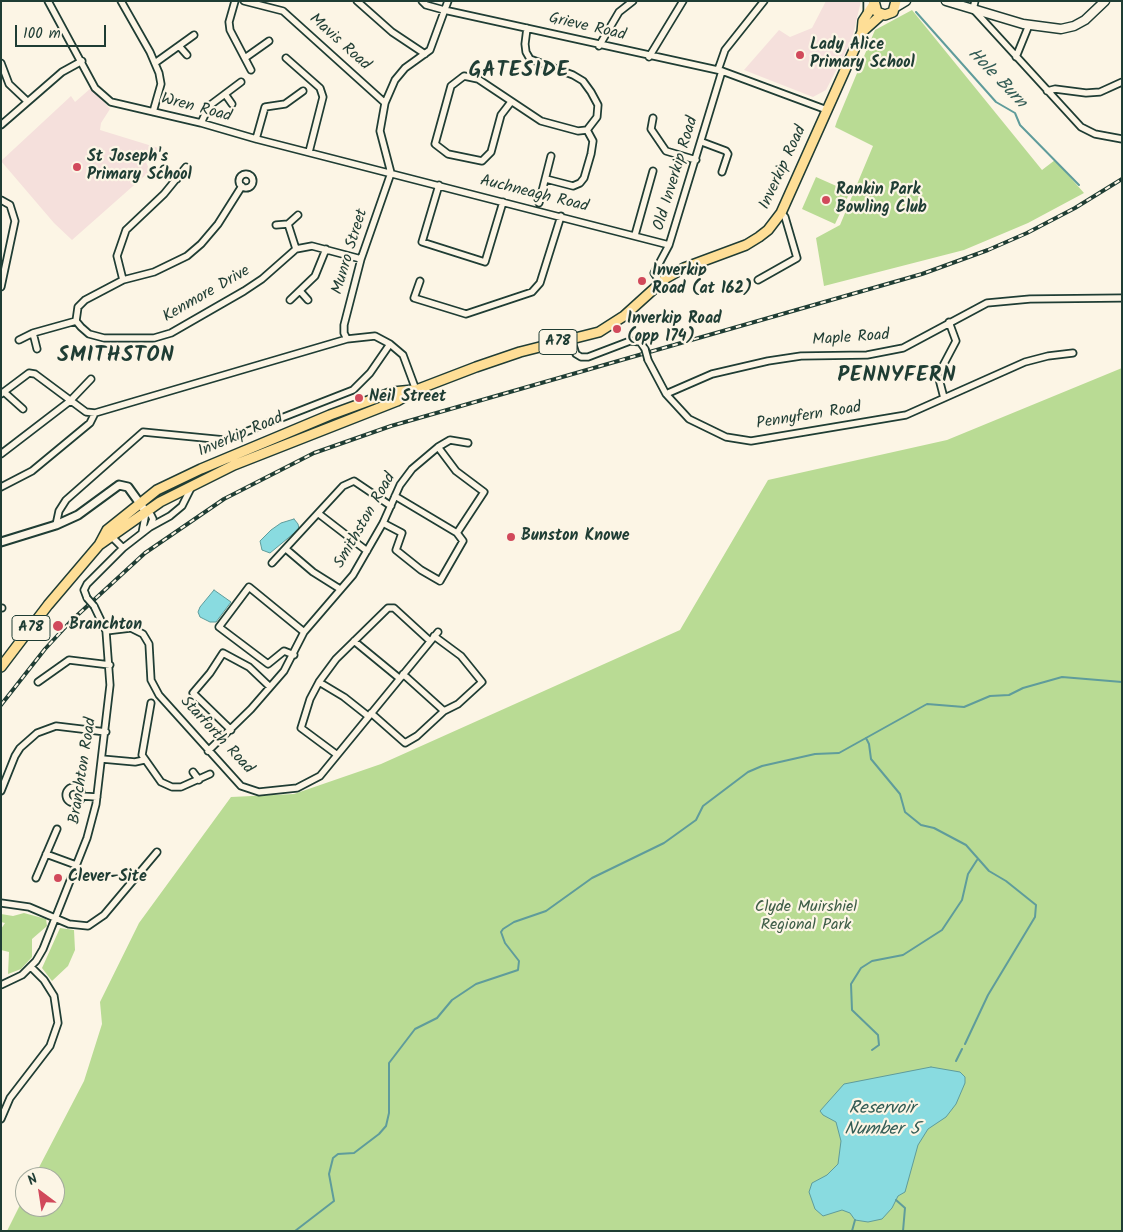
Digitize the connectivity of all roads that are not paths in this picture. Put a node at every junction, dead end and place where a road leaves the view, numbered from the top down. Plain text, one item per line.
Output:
1 (48, 1) edge
2 (121, 1) edge
3 (235, 1) edge
4 (244, 1) edge
5 (357, 1) edge
6 (422, 1) edge
7 (448, 1) edge
8 (625, 1) edge
9 (633, 1) edge
10 (684, 1) edge
11 (764, 1) edge
12 (906, 1) edge
13 (946, 1) edge
14 (1105, 1) edge
15 (872, 2) edge
16 (896, 4) edge
17 (974, 5) edge
18 (444, 10) junction
19 (619, 12) junction
20 (882, 15) junction
21 (1029, 25) junction
22 (528, 28) junction
23 (862, 32) junction
24 (194, 35) dead end
25 (269, 41) dead end
26 (179, 46) junction
27 (599, 46) junction
28 (425, 54) junction
29 (187, 55) dead end
30 (649, 57) junction
31 (1016, 57) junction
32 (245, 58) junction
33 (286, 58) dead end
34 (82, 61) junction
35 (1, 63) edge
36 (155, 63) junction
37 (251, 70) dead end
38 (720, 71) junction
39 (241, 82) dead end
40 (1122, 82) edge
41 (303, 91) dead end
42 (1047, 91) junction
43 (225, 94) junction
44 (27, 101) junction
45 (511, 102) junction
46 (385, 103) junction
47 (232, 104) dead end
48 (285, 104) junction
49 (828, 110) junction
50 (291, 111) dead end
51 (153, 112) junction
52 (653, 118) dead end
53 (201, 123) junction
54 (1, 125) edge
55 (587, 130) junction
56 (256, 139) junction
57 (1122, 139) edge
58 (702, 142) junction
59 (310, 152) junction
60 (552, 156) dead end
61 (696, 160) junction
62 (186, 167) dead end
63 (164, 170) dead end
64 (653, 171) dead end
65 (722, 172) dead end
66 (391, 173) junction
67 (177, 179) junction
68 (546, 179) junction
69 (242, 186) dead end
70 (439, 186) junction
71 (1, 200) edge
72 (503, 202) junction
73 (539, 203) dead end
74 (781, 213) junction
75 (298, 215) dead end
76 (562, 216) junction
77 (288, 224) junction
78 (276, 225) dead end
79 (635, 235) junction
80 (669, 245) junction
81 (296, 249) junction
82 (326, 249) junction
83 (361, 259) junction
84 (123, 280) junction
85 (758, 280) dead end
86 (420, 281) dead end
87 (660, 282) junction
88 (1, 287) edge
89 (300, 291) junction
90 (1122, 298) edge
91 (290, 300) dead end
92 (308, 300) dead end
93 (76, 321) junction
94 (949, 322) junction
95 (32, 333) junction
96 (347, 339) junction
97 (570, 339) junction
98 (19, 340) dead end
99 (390, 344) junction
100 (38, 348) dead end
101 (1073, 353) dead end
102 (91, 379) dead end
103 (416, 390) junction
104 (3, 393) edge
105 (666, 394) junction
106 (944, 398) junction
107 (70, 401) junction
108 (23, 409) dead end
109 (95, 413) junction
110 (468, 443) dead end
111 (438, 447) junction
112 (1, 454) edge
113 (193, 484) junction
114 (1, 486) edge
115 (395, 496) junction
116 (140, 503) junction
117 (391, 506) junction
118 (146, 512) junction
119 (319, 514) junction
120 (383, 523) junction
121 (56, 525) junction
122 (150, 527) junction
123 (142, 533) junction
124 (456, 533) junction
125 (112, 537) junction
126 (1, 542) edge
127 (99, 545) junction
128 (123, 548) junction
129 (286, 549) junction
130 (367, 552) junction
131 (272, 563) dead end
132 (340, 589) junction
133 (106, 631) junction
134 (304, 632) junction
135 (434, 636) junction
136 (354, 642) junction
137 (294, 655) junction
138 (110, 665) junction
139 (1, 667) edge
140 (401, 676) junction
141 (38, 682) dead end
142 (319, 682) junction
143 (270, 687) junction
144 (151, 703) dead end
145 (444, 711) junction
146 (148, 714) junction
147 (370, 714) junction
148 (157, 716) dead end
149 (231, 730) junction
150 (106, 732) junction
151 (208, 751) junction
152 (336, 754) junction
153 (102, 759) junction
154 (144, 760) junction
155 (193, 772) dead end
156 (210, 774) dead end
157 (198, 780) junction
158 (1, 791) edge
159 (81, 796) dead end
160 (97, 797) junction
161 (57, 829) dead end
162 (157, 852) dead end
163 (46, 854) junction
164 (76, 865) junction
165 (36, 878) dead end
166 (1, 903) edge
167 (56, 919) junction
168 (31, 967) junction
169 (1, 985) edge
170 (1, 1118) edge

1 - 34 street, Wren Road
2 - 36 street
3 - 32 street
4 - 46 street, Mavis Road
5 - 28 street
6 - 18 street, Grieve Road
7 - 18 street
8 - 19 street
9 - 19 street
10 - 30 street
11 - 38 street, Old Inverkip Road
12 - 16 main road
13 - 17 main road
14 - 21 main road
15 - 20 highway
15 - 23 highway, Inverkip Road / A78
16 - 20 highway, Inverkip Road
17 - 21 main road
17 - 31 street
18 - 22 street, Grieve Road
18 - 28 street
19 - 27 street
20 - 23 highway, Inverkip Road
21 - 31 street
22 - 27 street, Grieve Road
22 - 55 street
23 - 49 highway, Inverkip Road / A78
24 - 26 street
25 - 32 street
26 - 29 street
26 - 36 street
27 - 30 street, Grieve Road
28 - 46 street
30 - 38 street, Grieve Road
31 - 42 street
32 - 37 street
33 - 59 street
34 - 44 street
34 - 51 street, Wren Road
35 - 44 street
36 - 51 street
38 - 49 street, Grieve Road
38 - 58 street, Old Inverkip Road
39 - 43 street
40 - 42 street
41 - 48 street
42 - 57 street
43 - 47 street
43 - 53 street
44 - 54 street
45 - 45 street
45 - 55 street
46 - 66 street
48 - 50 street
48 - 56 street
49 - 74 highway, Inverkip Road / A78
51 - 53 street, Wren Road
52 - 61 street
53 - 56 street, Wren Road
55 - 68 street
56 - 59 street, Wren Road
58 - 61 street, Old Inverkip Road
58 - 65 street
59 - 66 street, Wren Road
60 - 68 street
61 - 80 street, Old Inverkip Road
62 - 67 street
63 - 67 street
64 - 79 street
66 - 70 street, Auchneagh Road
66 - 83 street, Munro Street
67 - 84 street
68 - 73 street
69 - 84 street
70 - 72 street, Auchneagh Road
70 - 72 street
71 - 88 street
72 - 76 street, Auchneagh Road
74 - 85 street
74 - 87 highway, Inverkip Road / A78
75 - 77 street
76 - 79 street, Auchneagh Road
76 - 86 street
77 - 78 street
77 - 81 street
79 - 80 street, Auchneagh Road
80 - 87 street, Old Inverkip Road
81 - 82 street
81 - 93 street, Kenmore Drive
82 - 83 street
82 - 89 street
83 - 96 street, Munro Street
84 - 93 street
87 - 97 highway, Inverkip Road / A78
89 - 91 street
89 - 92 street
90 - 94 street, Maple Road
93 - 95 street
94 - 105 street, Maple Road
94 - 106 street
95 - 98 street
95 - 100 street
96 - 99 street
96 - 109 street
97 - 103 highway, Inverkip Road / A78
97 - 105 street, Pennyfern Road, bridge
99 - 103 street
99 - 121 street
101 - 106 street, Pennyfern Road
102 - 107 street
103 - 113 highway, Inverkip Road / A78
103 - 116 highway, Inverkip Road / A78
104 - 107 street
104 - 108 street
105 - 106 street, Pennyfern Road
107 - 109 street
107 - 112 street
109 - 114 street
110 - 111 street, Smithston Road
111 - 115 street, Smithston Road
111 - 124 street
113 - 118 highway, Inverkip Road / A78
113 - 122 street
115 - 117 street, Smithston Road
115 - 124 street
116 - 118 street
116 - 121 street
116 - 127 highway, Inverkip Road / A78
117 - 119 street
117 - 120 street, Smithston Road
118 - 122 street
118 - 123 street
118 - 125 highway, Inverkip Road / A78
119 - 129 street
119 - 130 street
120 - 124 street
120 - 130 street, Smithston Road
121 - 126 street
122 - 123 street
123 - 128 street
125 - 127 highway, Inverkip Road / A78
125 - 128 street
127 - 139 highway, Inverkip Road / A78
128 - 133 street, Branchton Road, bridge
129 - 131 street
129 - 132 street
130 - 132 street, Smithston Road
132 - 134 street, Smithston Road
133 - 138 street, Branchton Road
133 - 151 street, Starforth Road
134 - 137 street, Smithston Road
134 - 137 street
135 - 136 street
135 - 140 street, Starforth Road
135 - 145 street
136 - 140 street
136 - 142 street
137 - 143 street, Smithston Road
138 - 141 street
138 - 150 street, Branchton Road
140 - 145 street
140 - 147 street, Starforth Road
142 - 147 street
142 - 152 street
143 - 149 street, Smithston Road
143 - 149 street
144 - 146 street
145 - 147 street
146 - 148 street
146 - 154 street
147 - 152 street, Starforth Road
149 - 151 street, Smithston Road
150 - 153 street, Branchton Road
150 - 158 street
151 - 152 street, Starforth Road
153 - 154 street
153 - 160 street, Branchton Road
154 - 157 street
155 - 157 street
156 - 157 street
159 - 160 street
160 - 164 street, Branchton Road
161 - 163 street
162 - 167 street
163 - 164 street
163 - 165 street
164 - 167 street, Branchton Road
166 - 167 street
167 - 168 street, Branchton Road
168 - 169 street, Branchton Road
168 - 170 street

